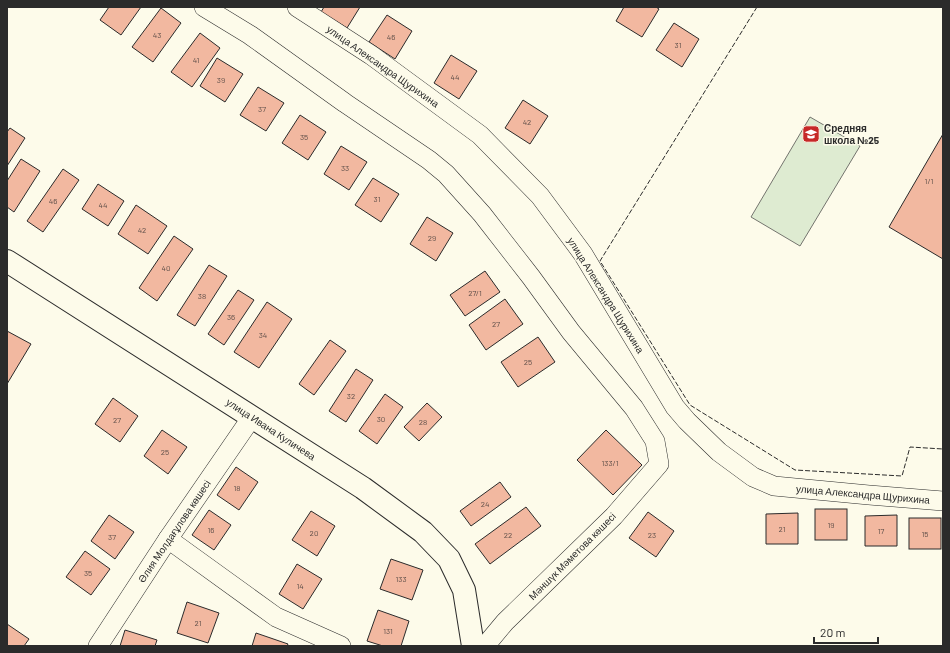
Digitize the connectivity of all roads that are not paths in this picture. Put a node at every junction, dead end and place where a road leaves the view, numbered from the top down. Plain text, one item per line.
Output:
1 (204, 7) edge
2 (297, 7) edge
3 (7, 260) edge
4 (252, 417) junction
5 (943, 501) edge
6 (168, 539) junction
7 (98, 646) edge
8 (341, 646) edge
9 (473, 646) edge
10 (485, 646) edge

1 - 10 street, Мәншүк Мәметова көшесі
2 - 5 street, улица Александра Щурихина
3 - 4 street, улица Ивана Куличева
4 - 6 street, Әлия Молдағұлова көшесі
4 - 9 street, улица Ивана Куличева
6 - 7 street, Әлия Молдағұлова көшесі
6 - 8 street

